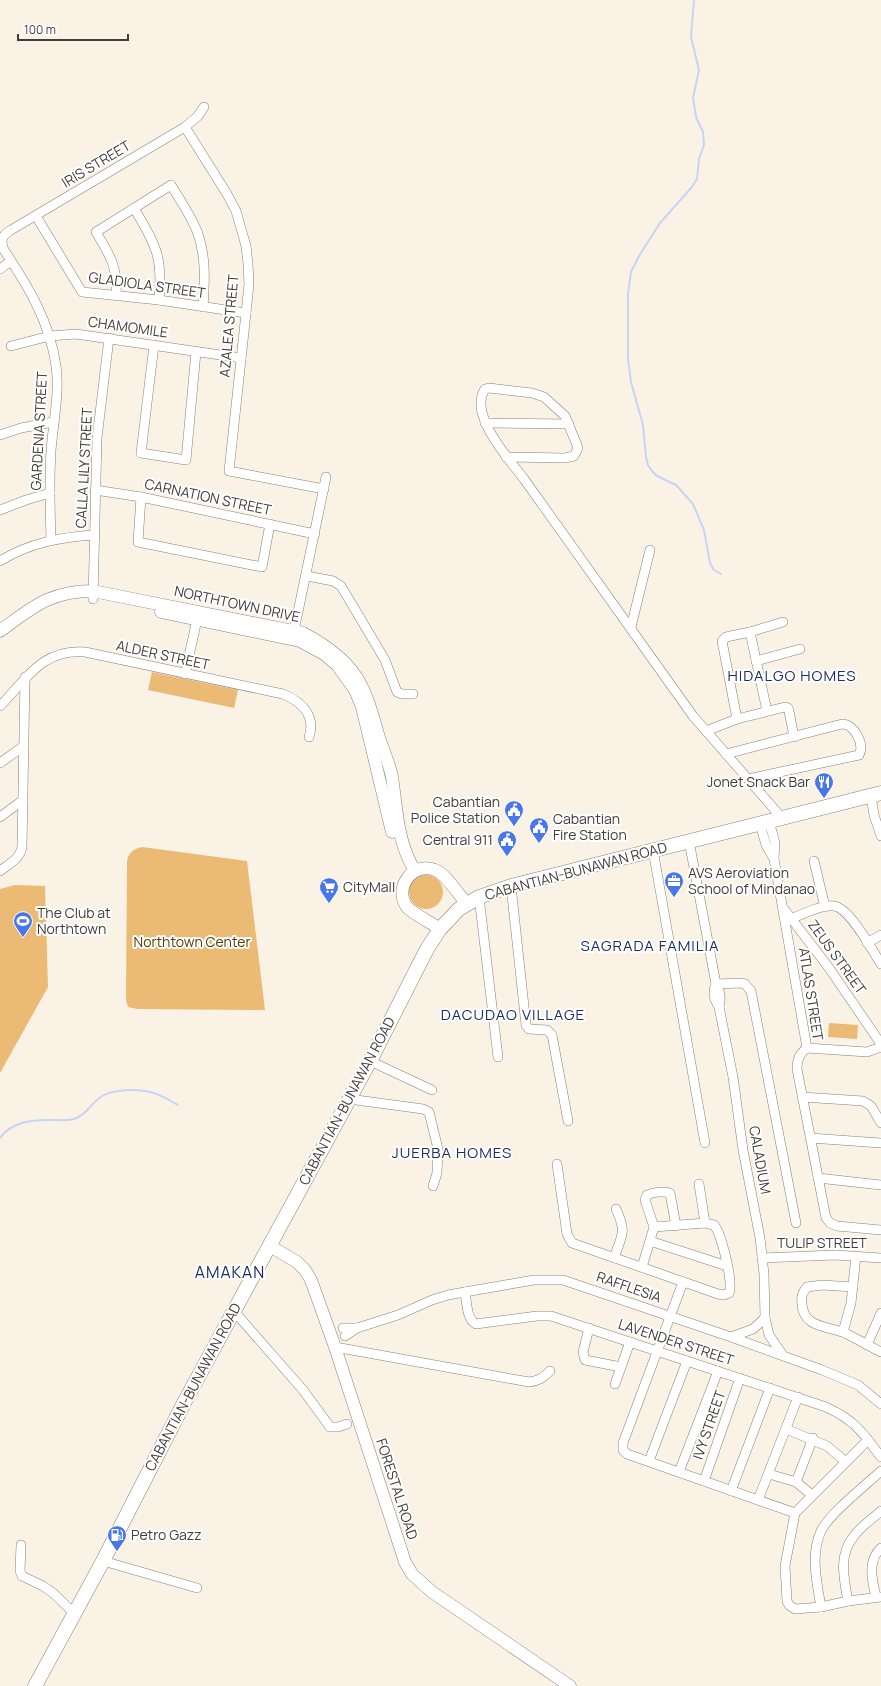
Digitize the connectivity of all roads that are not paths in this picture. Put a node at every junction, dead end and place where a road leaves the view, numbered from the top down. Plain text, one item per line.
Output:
1 (204, 107) dead end
2 (185, 127) junction
3 (134, 208) junction
4 (36, 216) junction
5 (1, 241) joint
6 (11, 261) junction
7 (0, 269) edge
8 (116, 295) junction
9 (159, 300) junction
10 (203, 307) junction
11 (246, 314) junction
12 (50, 336) junction
13 (109, 338) junction
14 (154, 345) junction
15 (11, 346) dead end
16 (196, 352) junction
17 (241, 358) junction
18 (53, 422) junction
19 (486, 423) junction
20 (568, 424) junction
21 (0, 435) edge
22 (506, 457) junction
23 (326, 477) dead end
24 (324, 489) junction
25 (95, 490) junction
26 (50, 493) junction
27 (141, 497) junction
28 (0, 510) edge
29 (270, 524) junction
30 (315, 534) junction
31 (94, 535) junction
32 (51, 540) junction
33 (650, 550) dead end
34 (0, 561) edge
35 (307, 576) junction
36 (93, 595) junction
37 (197, 615) junction
38 (783, 622) dead end
39 (631, 627) junction
40 (0, 631) edge
41 (750, 632) junction
42 (293, 636) junction
43 (0, 640) edge
44 (800, 649) dead end
45 (756, 661) junction
46 (186, 674) junction
47 (25, 677) junction
48 (413, 694) dead end
49 (2, 704) edge
50 (24, 706) junction
51 (767, 712) junction
52 (738, 719) junction
53 (706, 731) junction
54 (309, 737) dead end
55 (794, 737) junction
56 (24, 746) junction
57 (726, 754) junction
58 (0, 763) edge
59 (748, 779) junction
60 (876, 795) edge
61 (23, 800) junction
62 (0, 817) edge
63 (770, 821) junction
64 (881, 836) edge
65 (689, 841) junction
66 (653, 850) junction
67 (814, 861) dead end
68 (0, 871) edge
69 (412, 873) junction
70 (511, 886) junction
71 (479, 897) junction
72 (466, 903) junction
73 (825, 907) junction
74 (788, 920) junction
75 (440, 929) junction
76 (881, 935) edge
77 (868, 943) junction
78 (881, 964) edge
79 (716, 984) junction
80 (881, 1046) edge
81 (807, 1048) junction
82 (498, 1057) dead end
83 (370, 1061) junction
84 (432, 1090) dead end
85 (802, 1097) junction
86 (349, 1099) junction
87 (568, 1121) dead end
88 (881, 1123) edge
89 (810, 1138) junction
90 (705, 1143) dead end
91 (881, 1143) edge
92 (557, 1164) dead end
93 (818, 1178) junction
94 (699, 1184) dead end
95 (881, 1185) edge
96 (433, 1186) dead end
97 (616, 1209) dead end
98 (705, 1223) junction
99 (796, 1223) dead end
100 (676, 1226) junction
101 (654, 1227) junction
102 (881, 1230) edge
103 (650, 1241) junction
104 (270, 1246) junction
105 (856, 1256) junction
106 (614, 1258) junction
107 (762, 1258) junction
108 (881, 1258) edge
109 (727, 1266) junction
110 (642, 1268) junction
111 (683, 1282) junction
112 (853, 1287) junction
113 (465, 1292) junction
114 (233, 1310) junction
115 (881, 1313) edge
116 (670, 1316) junction
117 (765, 1318) junction
118 (589, 1328) junction
119 (843, 1332) junction
120 (338, 1336) junction
121 (732, 1337) junction
122 (630, 1342) junction
123 (867, 1345) junction
124 (658, 1351) junction
125 (881, 1352) edge
126 (783, 1355) junction
127 (687, 1361) junction
128 (621, 1367) junction
129 (550, 1371) dead end
130 (718, 1371) junction
131 (740, 1378) junction
132 (615, 1384) dead end
133 (770, 1388) junction
134 (798, 1397) junction
135 (881, 1404) edge
136 (347, 1424) dead end
137 (786, 1429) junction
138 (813, 1438) junction
139 (868, 1440) junction
140 (881, 1458) edge
141 (649, 1461) junction
142 (846, 1462) junction
143 (881, 1471) edge
144 (680, 1472) junction
145 (769, 1474) junction
146 (704, 1481) junction
147 (796, 1482) junction
148 (731, 1491) junction
149 (812, 1495) junction
150 (758, 1500) junction
151 (881, 1510) edge
152 (794, 1513) junction
153 (21, 1545) dead end
154 (881, 1548) edge
155 (103, 1561) junction
156 (197, 1588) dead end
157 (878, 1597) edge
158 (848, 1601) junction
159 (821, 1607) junction
160 (75, 1614) junction
161 (35, 1686) edge
162 (570, 1686) edge

1 - 2 street, IRIS STREET
2 - 4 street, IRIS STREET
2 - 11 street, AZALEA STREET
3 - 8 street
3 - 9 street
3 - 10 street
4 - 5 street, IRIS STREET
4 - 8 street, GLADIOLA STREET
5 - 6 street, GARDENIA STREET
6 - 7 street
6 - 12 street, GARDENIA STREET
8 - 9 street, GLADIOLA STREET
9 - 10 street, GLADIOLA STREET
10 - 11 street, GLADIOLA STREET
11 - 17 street, AZALEA STREET
12 - 13 street, CHAMOMILE
12 - 15 street, CHAMOMILE
12 - 18 street, GARDENIA STREET
13 - 14 street, CHAMOMILE
13 - 25 street, CALLA LILY STREET
14 - 16 street, CHAMOMILE
14 - 16 street
16 - 17 street, CHAMOMILE
17 - 24 street, AZALEA STREET
18 - 21 street
18 - 26 street, GARDENIA STREET
19 - 20 street
19 - 20 street
19 - 22 street
20 - 22 street
22 - 39 street
23 - 24 street
24 - 30 street
25 - 27 street, CARNATION STREET
25 - 31 street, CALLA LILY STREET
26 - 28 street
26 - 32 street, GARDENIA STREET
27 - 29 street, CARNATION STREET
27 - 29 street
29 - 30 street, CARNATION STREET
30 - 35 street
31 - 32 street
31 - 36 street, CALLA LILY STREET
32 - 34 street
33 - 39 street
35 - 42 street
35 - 48 street
36 - 37 street, NORTHTOWN DRIVE
36 - 40 street, NORTHTOWN DRIVE
36 - 43 street, NORTHTOWN DRIVE
37 - 42 street, NORTHTOWN DRIVE
37 - 46 street
38 - 41 street
39 - 53 street
41 - 45 street
41 - 52 street
42 - 69 street, NORTHTOWN DRIVE
44 - 45 street
45 - 51 street
46 - 47 street, ALDER STREET
46 - 54 street, ALDER STREET
47 - 49 street, ALDER STREET
47 - 50 street
49 - 50 street
50 - 56 street
51 - 52 street
51 - 55 street
52 - 53 street
53 - 57 street
55 - 57 street
55 - 59 street
56 - 58 street
56 - 61 street
57 - 59 street
59 - 63 street
60 - 63 main road, CABANTIAN-BUNAWAN ROAD
60 - 64 street
61 - 62 street
61 - 68 street
63 - 65 main road, CABANTIAN-BUNAWAN ROAD
63 - 74 street, ZEUS STREET
65 - 66 main road, CABANTIAN-BUNAWAN ROAD
65 - 79 street, CALADIUM
66 - 70 main road, CABANTIAN-BUNAWAN ROAD
66 - 90 street
67 - 73 street
69 - 72 street
69 - 75 street
70 - 71 main road, CABANTIAN-BUNAWAN ROAD
70 - 87 street
71 - 72 main road, CABANTIAN-BUNAWAN ROAD
71 - 82 street
72 - 75 main road, CABANTIAN-BUNAWAN ROAD
73 - 74 street
73 - 77 street
74 - 80 street, ZEUS STREET
74 - 81 street, ATLAS STREET
75 - 83 main road, CABANTIAN-BUNAWAN ROAD
76 - 77 street
77 - 78 street
79 - 99 street
79 - 107 street, CALADIUM
80 - 81 street
81 - 85 street, ATLAS STREET
83 - 84 street
83 - 86 main road, CABANTIAN-BUNAWAN ROAD
85 - 88 street
85 - 89 street, ATLAS STREET
86 - 96 street
86 - 104 main road, CABANTIAN-BUNAWAN ROAD
89 - 91 street
89 - 93 street, ATLAS STREET
92 - 106 street
93 - 95 street
93 - 102 street, ATLAS STREET
94 - 98 street
97 - 106 street
98 - 100 street
98 - 109 street
100 - 101 street
100 - 101 street
101 - 103 street
103 - 109 street
103 - 110 street
104 - 114 main road, CABANTIAN-BUNAWAN ROAD
104 - 120 street, FORESTAL ROAD
105 - 107 street, TULIP STREET
105 - 108 street, TULIP STREET
105 - 112 street
106 - 110 street
107 - 117 street, CALADIUM
109 - 111 street
110 - 111 street
111 - 116 street
112 - 119 street
112 - 119 street
113 - 116 street, RAFFLESIA
113 - 118 street, LAVENDER STREET
113 - 120 street, RAFFLESIA
114 - 136 street
114 - 155 main road, CABANTIAN-BUNAWAN ROAD
115 - 123 street
116 - 121 street, RAFFLESIA
116 - 124 street
117 - 121 street
117 - 126 street, CALADIUM
118 - 122 street, LAVENDER STREET
118 - 128 street
119 - 123 street
120 - 129 street
120 - 162 street, FORESTAL ROAD
121 - 126 street, RAFFLESIA
122 - 124 street, LAVENDER STREET
122 - 128 street
123 - 125 street
124 - 127 street, LAVENDER STREET
124 - 141 street
126 - 135 street, RAFFLESIA
127 - 130 street, LAVENDER STREET
127 - 141 street
128 - 132 street
130 - 131 street, LAVENDER STREET
130 - 144 street
131 - 133 street, LAVENDER STREET
131 - 146 street, IVY STREET
133 - 134 street, LAVENDER STREET
133 - 148 street
134 - 137 street
134 - 139 street, LAVENDER STREET
137 - 138 street
137 - 145 street
138 - 142 street
138 - 147 street
139 - 140 street, LAVENDER STREET
139 - 142 street
141 - 144 street
142 - 149 street
143 - 159 street
144 - 146 street
145 - 147 street
145 - 150 street
146 - 148 street
147 - 149 street
148 - 150 street
149 - 152 street
150 - 152 street
151 - 158 street
152 - 159 street
153 - 160 street
154 - 157 street
155 - 156 street
155 - 160 main road, CABANTIAN-BUNAWAN ROAD
157 - 158 street
158 - 159 street
160 - 161 main road, CABANTIAN-BUNAWAN ROAD

